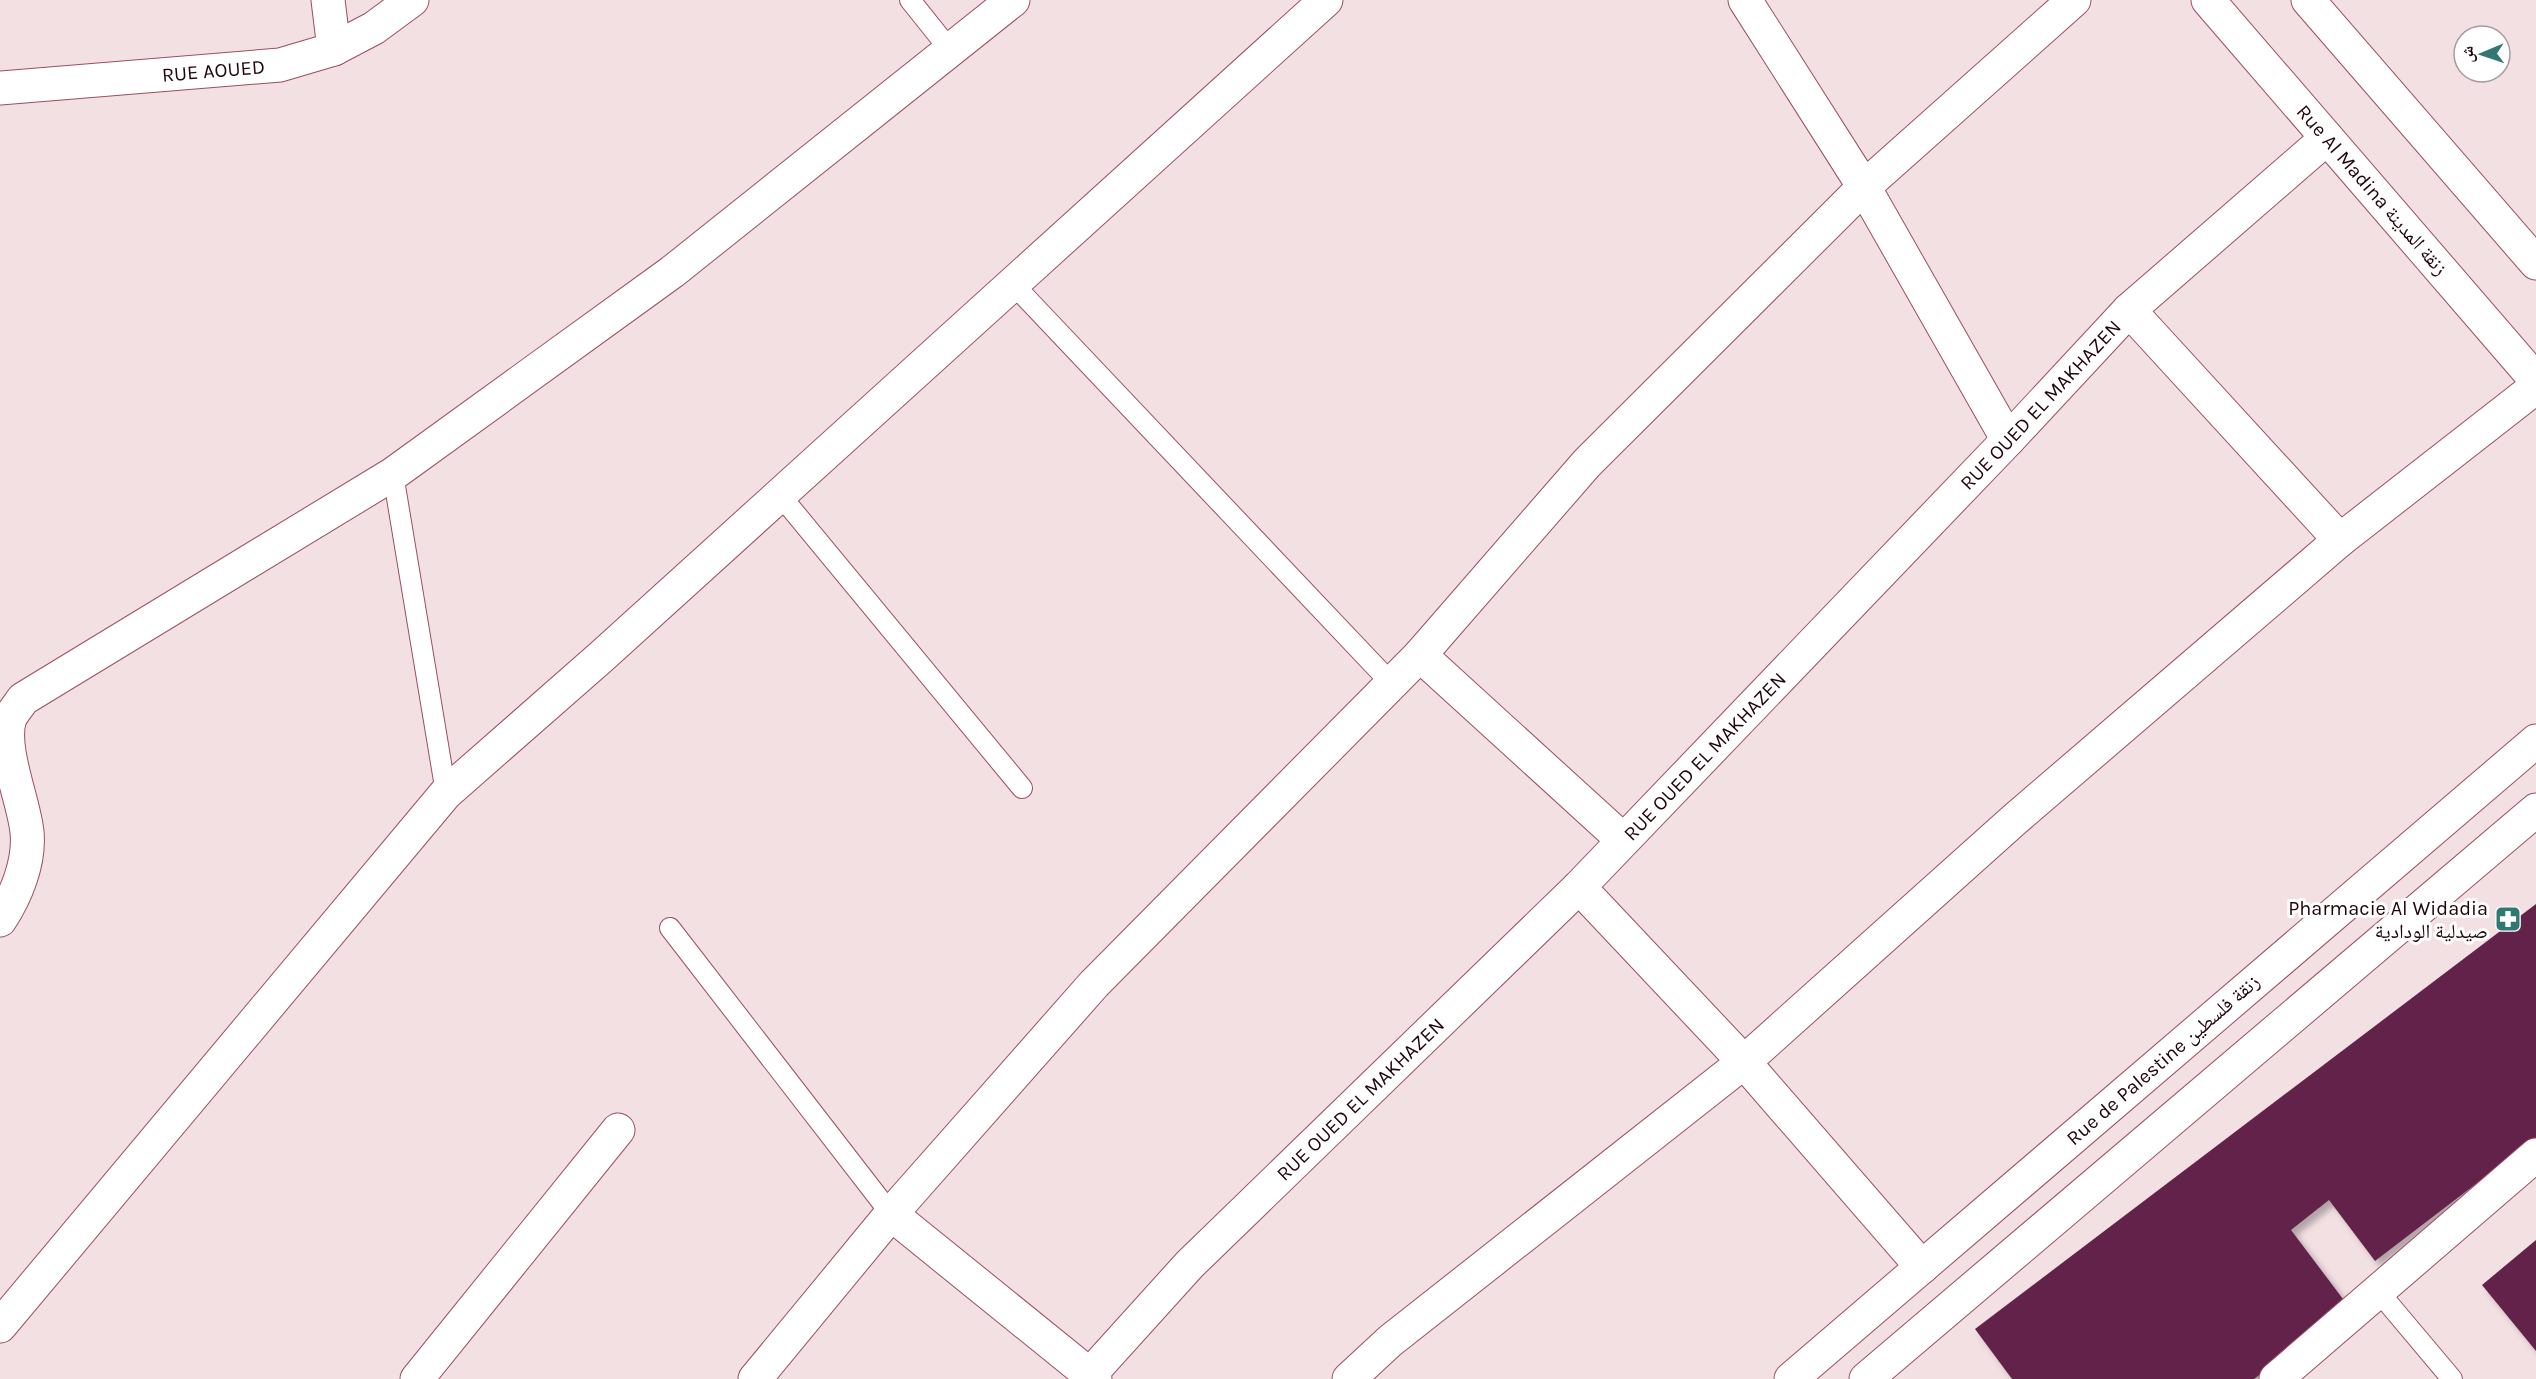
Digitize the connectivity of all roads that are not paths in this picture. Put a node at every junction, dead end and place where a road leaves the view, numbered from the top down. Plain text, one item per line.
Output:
1 (328, 0) edge
2 (412, 0) edge
3 (910, 0) edge
4 (1013, 0) edge
5 (1326, 0) edge
6 (1745, 0) edge
7 (2074, 0) edge
8 (2208, 0) edge
9 (2308, 0) edge
10 (334, 49) junction
11 (950, 50) junction
12 (0, 88) edge
13 (2327, 138) junction
14 (1864, 188) junction
15 (2536, 263) edge
16 (1013, 284) junction
17 (2130, 310) junction
18 (2536, 380) edge
19 (2536, 387) edge
20 (2008, 440) junction
21 (393, 474) junction
22 (780, 495) junction
23 (2340, 540) junction
24 (1420, 655) junction
25 (1392, 684) junction
26 (2536, 741) edge
27 (1022, 788) dead end
28 (446, 793) junction
29 (2536, 810) edge
30 (1623, 840) junction
31 (1579, 887) junction
32 (0, 920) edge
33 (670, 928) dead end
34 (1744, 1062) junction
35 (618, 1130) dead end
36 (2536, 1155) edge
37 (891, 1214) junction
38 (1922, 1267) junction
39 (2378, 1291) junction
40 (0, 1326) edge
41 (1090, 1377) edge
42 (417, 1379) edge
43 (755, 1379) edge
44 (1349, 1379) edge
45 (1791, 1379) edge
46 (1866, 1379) edge
47 (2276, 1379) edge
48 (2452, 1379) edge

1 - 10 street
2 - 10 street, RUE AOUED
3 - 11 lane
4 - 11 street
5 - 16 street
6 - 14 street
7 - 14 street
8 - 13 street, Rue Al Madina زنقة المدينة
9 - 15 street
10 - 12 street, RUE AOUED
11 - 21 street
13 - 17 street, RUE OUED EL MAKHAZEN
13 - 18 street, Rue Al Madina زنقة المدينة
14 - 20 street
14 - 24 street
16 - 22 street
16 - 25 lane
17 - 20 street, RUE OUED EL MAKHAZEN
17 - 23 street
19 - 23 street
20 - 30 street, RUE OUED EL MAKHAZEN
21 - 28 lane
21 - 32 street
22 - 27 lane
22 - 28 street
23 - 34 street
24 - 25 street
24 - 30 street
25 - 37 street
26 - 38 street, Rue de Palestine زنقة فلسطين
28 - 40 street
29 - 46 street
30 - 31 street, RUE OUED EL MAKHAZEN
31 - 34 street
31 - 41 street, RUE OUED EL MAKHAZEN
33 - 37 lane
34 - 38 street
34 - 44 street
35 - 42 street
36 - 39 street
37 - 41 street
37 - 43 street
38 - 45 street, Rue de Palestine زنقة فلسطين
39 - 47 street
39 - 48 lane

